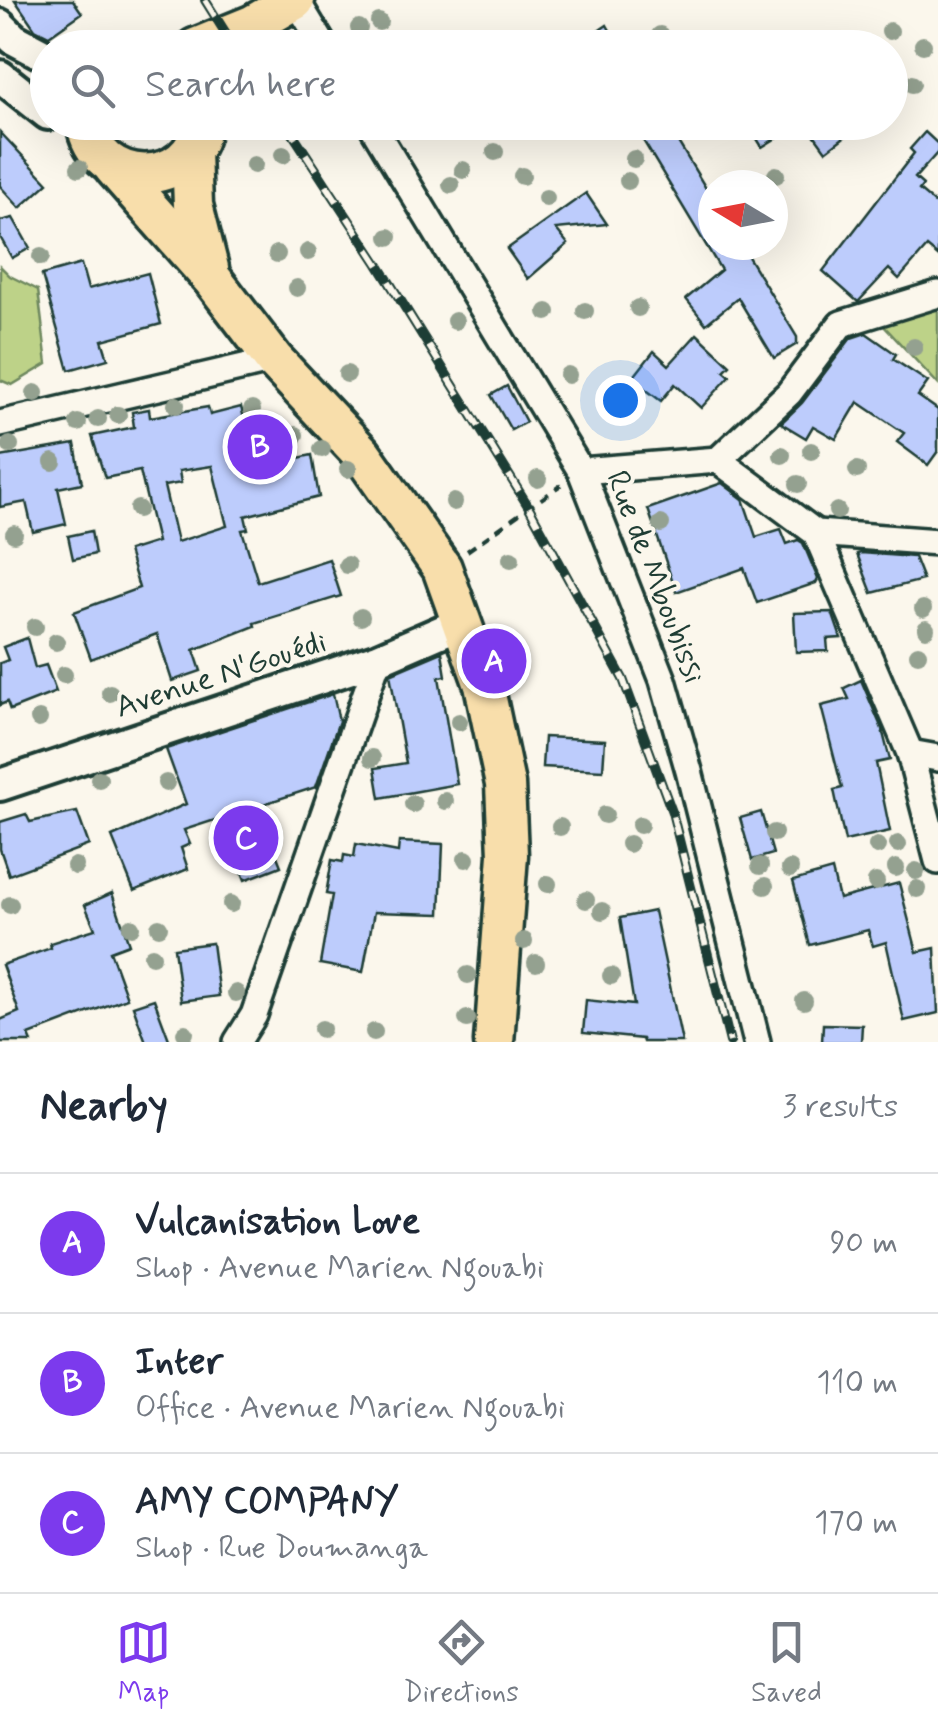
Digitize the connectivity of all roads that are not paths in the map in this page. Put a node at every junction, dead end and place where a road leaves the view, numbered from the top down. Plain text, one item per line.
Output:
1 (295, 0) edge
2 (0, 25) edge
3 (253, 30) edge
4 (313, 30) edge
5 (30, 48) edge
6 (30, 71) edge
7 (0, 75) edge
8 (30, 100) edge
9 (0, 101) edge
10 (30, 110) edge
11 (195, 140) edge
12 (196, 140) edge
13 (381, 140) edge
14 (100, 148) edge
15 (212, 280) junction
16 (938, 294) edge
17 (274, 360) junction
18 (0, 424) edge
19 (718, 460) junction
20 (580, 471) junction
21 (816, 532) junction
22 (938, 542) edge
23 (461, 622) junction
24 (378, 659) junction
25 (910, 753) junction
26 (938, 758) edge
27 (0, 786) edge
28 (938, 862) edge
29 (237, 1042) edge
30 (494, 1042) edge
31 (757, 1042) edge

1 - 3 main road
1 - 4 street
2 - 5 street
6 - 7 street
7 - 8 street
9 - 10 street
11 - 14 main road
12 - 15 main road
13 - 20 street, Rue de Mboubissi
14 - 15 main road
15 - 17 main road
16 - 19 street
17 - 18 street
17 - 23 main road
19 - 20 street
19 - 21 street
20 - 31 street, Rue de Mboubissi
21 - 22 street
21 - 25 street
23 - 24 street, Avenue N'Gouédi
23 - 30 main road
24 - 27 street, Avenue N'Gouédi
24 - 29 street
25 - 26 street
25 - 28 street

